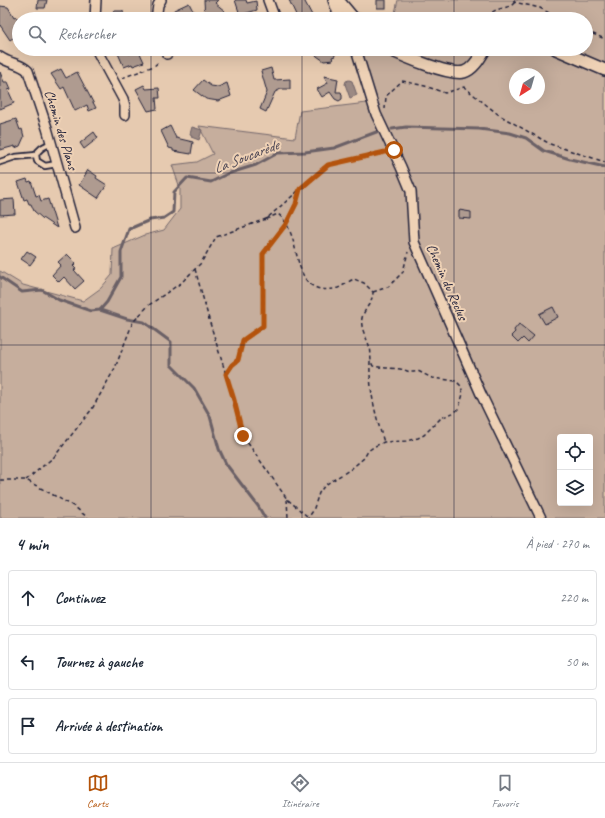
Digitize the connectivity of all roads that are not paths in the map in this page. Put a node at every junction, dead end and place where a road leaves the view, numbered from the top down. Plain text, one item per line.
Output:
1 (96, 0) edge
2 (161, 0) edge
3 (268, 0) edge
4 (333, 0) edge
5 (338, 0) edge
6 (95, 12) edge
7 (157, 12) edge
8 (272, 12) edge
9 (337, 12) edge
10 (348, 12) edge
11 (100, 56) edge
12 (358, 56) edge
13 (406, 56) edge
14 (481, 56) edge
15 (572, 56) edge
16 (0, 57) edge
17 (605, 70) edge
18 (125, 114) dead end
19 (51, 143) junction
20 (36, 155) junction
21 (0, 162) edge
22 (57, 164) junction
23 (75, 228) dead end
24 (541, 518) edge

1 - 6 street
2 - 7 street
3 - 8 street
4 - 9 street
5 - 10 street
11 - 18 street
12 - 24 street, Chemin du Reclus
13 - 14 street
15 - 17 street
16 - 19 street, Chemin des Plans
19 - 20 lane
19 - 22 street, Chemin des Plans
20 - 21 lane
20 - 22 lane
22 - 23 street, Chemin des Plans

